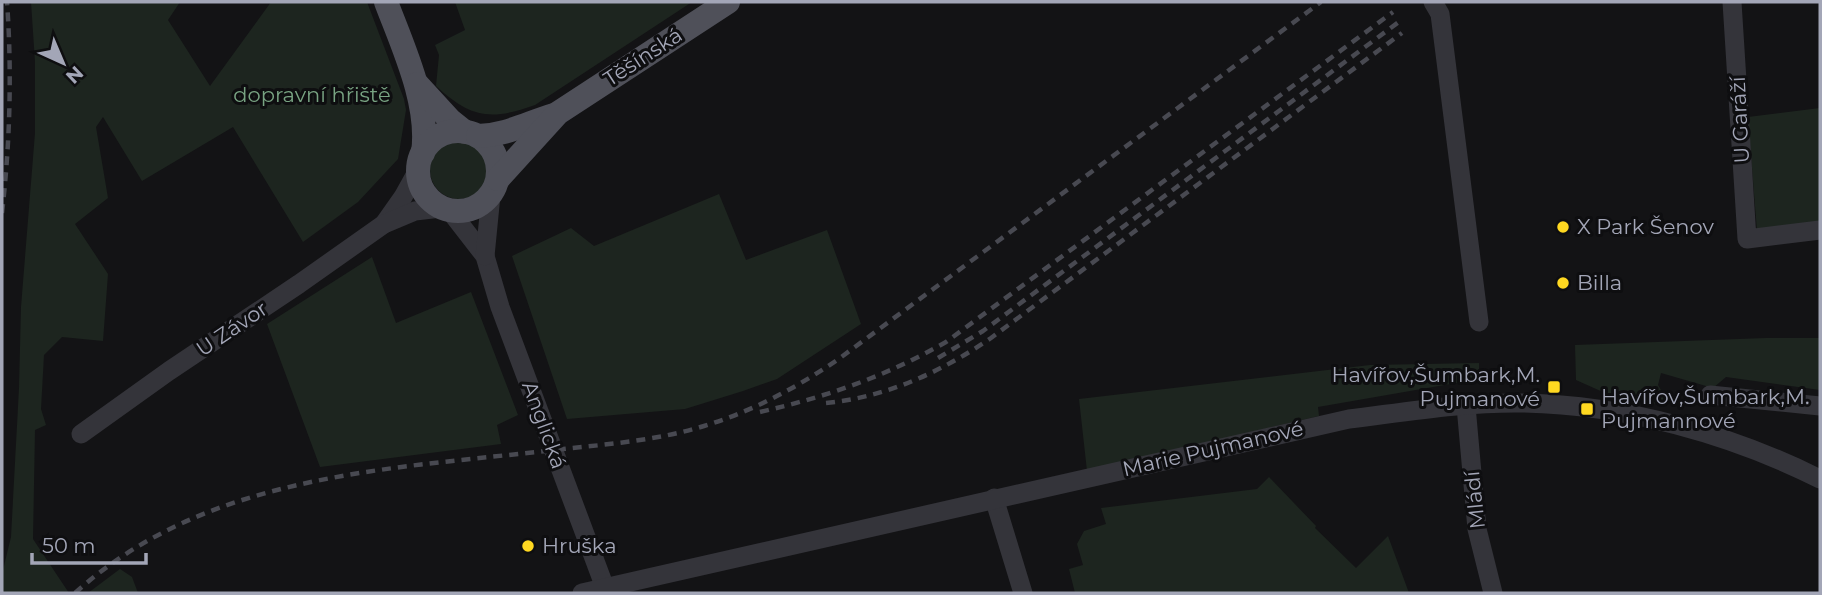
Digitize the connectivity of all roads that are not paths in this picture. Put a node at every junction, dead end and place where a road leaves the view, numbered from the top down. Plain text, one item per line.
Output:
1 (386, 2) edge
2 (728, 2) edge
3 (1433, 2) edge
4 (1732, 2) edge
5 (417, 84) junction
6 (558, 113) junction
7 (471, 134) junction
8 (420, 162) junction
9 (494, 187) junction
10 (445, 209) junction
11 (384, 224) junction
12 (1820, 230) edge
13 (485, 256) junction
14 (1479, 322) dead end
15 (1710, 396) dead end
16 (1466, 406) junction
17 (1820, 406) edge
18 (81, 434) dead end
19 (1820, 479) edge
20 (994, 499) junction
21 (606, 591) edge
22 (582, 593) edge
23 (1023, 593) edge
24 (1493, 593) edge

1 - 5 main road
2 - 6 main road, Těšínská
3 - 14 street
4 - 12 street, U Garáží
5 - 7 main road
5 - 8 main road
6 - 7 main road, Těšínská
6 - 9 main road, Těšínská
7 - 8 main road
7 - 9 main road
8 - 10 main road
8 - 11 street, U Závor
9 - 10 main road
9 - 13 street, Anglická
10 - 11 street, U Závor
10 - 13 street, Anglická
11 - 18 street, U Závor
13 - 21 street, Anglická
15 - 17 street
16 - 19 street, Marie Pujmanové
16 - 20 street, Marie Pujmanové
16 - 24 street, Mládí
20 - 21 street, Marie Pujmanové
20 - 23 street
21 - 22 street, Marie Pujmanové

